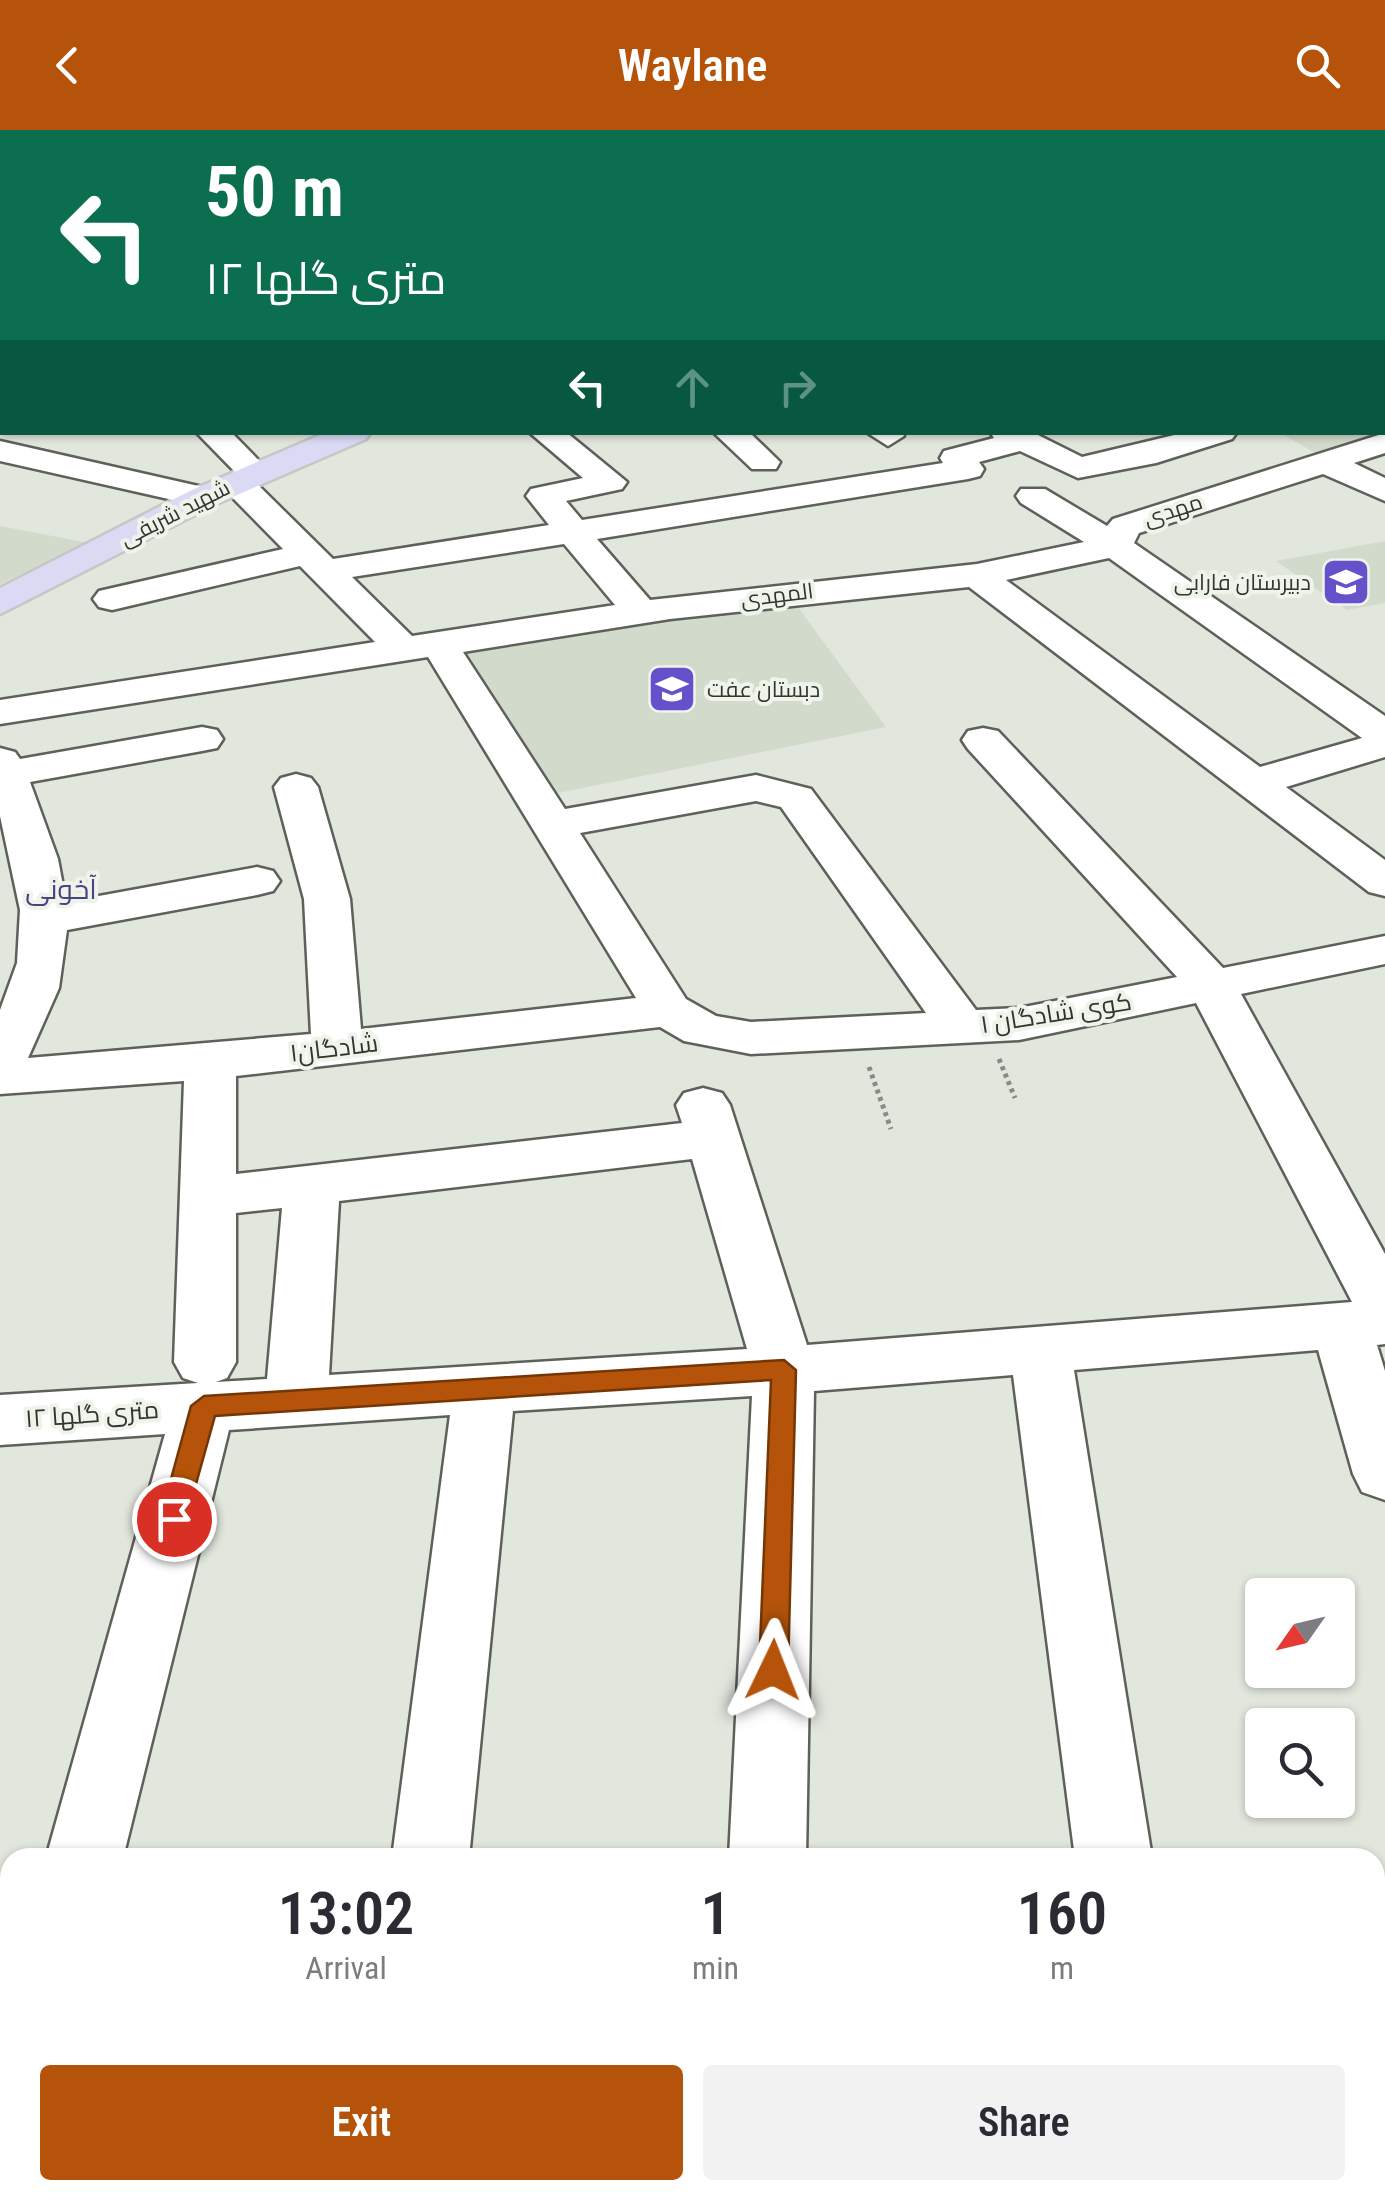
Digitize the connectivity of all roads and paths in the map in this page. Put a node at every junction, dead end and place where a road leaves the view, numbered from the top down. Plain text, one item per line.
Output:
1 (40, 435) edge
2 (213, 435) edge
3 (348, 435) edge
4 (549, 435) edge
5 (732, 435) edge
6 (1207, 435) edge
7 (1014, 437) edge
8 (1385, 443) edge
9 (8, 453) edge
10 (1299, 460) junction
11 (764, 462) dead end
12 (232, 485) junction
13 (1385, 491) edge
14 (1032, 496) dead end
15 (571, 530) junction
16 (1115, 546) junction
17 (317, 562) junction
18 (977, 575) junction
19 (112, 599) dead end
20 (0, 603) edge
21 (640, 612) junction
22 (420, 644) junction
23 (0, 712) edge
24 (1385, 735) edge
25 (202, 738) dead end
26 (983, 740) dead end
27 (1385, 744) edge
28 (4, 776) edge
29 (1253, 783) junction
30 (296, 787) dead end
31 (552, 825) junction
32 (18, 860) edge
33 (257, 881) dead end
34 (1385, 882) edge
35 (1385, 950) edge
36 (27, 952) edge
37 (1211, 984) junction
38 (668, 1010) junction
39 (962, 1027) junction
40 (857, 1033) junction
41 (337, 1048) junction
42 (210, 1062) junction
43 (0, 1063) edge
44 (0, 1077) edge
45 (891, 1130) dead end
46 (312, 1185) junction
47 (208, 1197) junction
48 (1370, 1319) edge
49 (1040, 1348) junction
50 (784, 1370) junction
51 (205, 1384) junction
52 (485, 1386) junction
53 (296, 1400) junction
54 (0, 1420) edge
55 (1385, 1474) edge
56 (87, 1848) edge
57 (431, 1848) edge
58 (767, 1848) edge
59 (1113, 1848) edge

1 - 9 street
2 - 12 street
3 - 12 main road, شهید شریفی
4 - 15 street
5 - 11 street
6 - 7 street
7 - 15 street
8 - 10 street, مهدی
9 - 12 street
10 - 13 street
10 - 16 street, مهدی
12 - 17 street
12 - 20 main road, شهید شریفی
14 - 16 street
15 - 17 street
15 - 21 street
16 - 18 street, المهدی
16 - 24 street, مهدی
17 - 19 street
17 - 22 street
18 - 21 street, المهدی
18 - 29 street
21 - 22 street, المهدی
22 - 23 street, المهدی
22 - 31 street
25 - 28 street
26 - 37 street
27 - 29 street
28 - 32 street
29 - 34 street
30 - 41 street
31 - 38 street
31 - 39 street
32 - 36 street
33 - 36 street
35 - 37 street, کوی شادگان ۱
36 - 43 street
37 - 39 street, کوی شادگان ۱
37 - 48 street
38 - 40 street, کوی شادگان ۱
38 - 41 street, شادگان۱
39 - 40 street, کوی شادگان ۱
40 - 45 path
41 - 42 street, شادگان۱
42 - 44 street, شادگان۱
42 - 47 street
46 - 47 street
46 - 50 street
46 - 53 street
47 - 51 street
48 - 49 street, ۱۲ متری گلها
48 - 55 street
49 - 50 street, ۱۲ متری گلها
49 - 59 street
50 - 52 street, ۱۲ متری گلها
50 - 58 street
51 - 53 street, ۱۲ متری گلها
51 - 54 street, ۱۲ متری گلها
51 - 56 street
52 - 53 street, ۱۲ متری گلها
52 - 57 street

